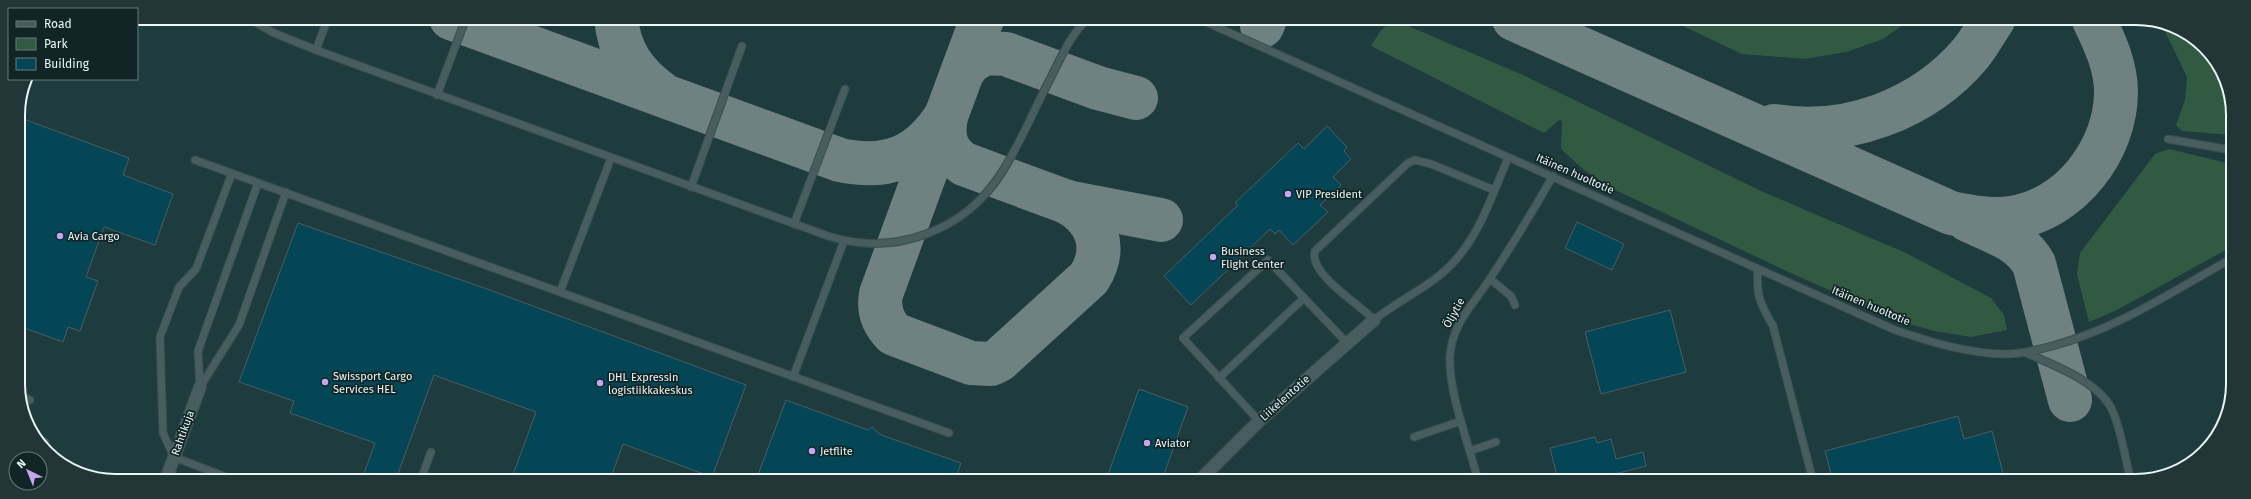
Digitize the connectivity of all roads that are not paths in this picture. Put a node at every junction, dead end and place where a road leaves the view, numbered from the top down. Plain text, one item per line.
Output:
1 (260, 25) edge
2 (325, 25) edge
3 (463, 25) edge
4 (1083, 25) edge
5 (1212, 25) edge
6 (742, 46) dead end
7 (316, 50) junction
8 (845, 89) dead end
9 (437, 95) junction
10 (2168, 139) dead end
11 (2226, 149) edge
12 (611, 158) junction
13 (1508, 158) junction
14 (195, 160) dead end
15 (232, 173) junction
16 (1553, 176) junction
17 (258, 183) junction
18 (691, 187) junction
19 (1494, 190) junction
20 (286, 192) junction
21 (794, 224) junction
22 (844, 241) junction
23 (2226, 262) edge
24 (1758, 269) junction
25 (1490, 279) junction
26 (560, 292) junction
27 (1304, 298) junction
28 (1514, 305) dead end
29 (1374, 320) junction
30 (1347, 343) junction
31 (2026, 352) junction
32 (793, 376) junction
33 (1220, 378) junction
34 (200, 387) junction
35 (26, 399) edge
36 (30, 400) dead end
37 (1259, 421) junction
38 (1461, 421) junction
39 (949, 433) dead end
40 (1414, 437) dead end
41 (1496, 442) dead end
42 (1470, 451) junction
43 (431, 452) dead end
44 (174, 457) junction
45 (168, 474) edge
46 (218, 474) edge
47 (422, 474) edge
48 (1206, 474) edge
49 (1476, 474) edge
50 (1811, 474) edge
51 (2129, 474) edge

1 - 7 lane
2 - 7 lane
3 - 9 lane
4 - 22 lane
5 - 13 lane, Itäinen huoltotie
6 - 18 lane
7 - 9 lane
8 - 21 lane
9 - 12 lane
10 - 11 lane
12 - 18 lane
12 - 26 lane
13 - 16 lane, Itäinen huoltotie
13 - 19 lane
14 - 15 lane
15 - 17 lane
15 - 44 lane
16 - 24 lane, Itäinen huoltotie
16 - 25 lane, Öljytie
17 - 20 lane
17 - 34 lane
18 - 21 lane
19 - 29 lane
19 - 29 lane
20 - 26 lane
20 - 34 lane
21 - 22 lane
22 - 32 lane
23 - 31 lane, Itäinen huoltotie
24 - 31 lane, Itäinen huoltotie
24 - 50 lane
25 - 28 lane
25 - 38 lane, Öljytie
26 - 32 lane
27 - 30 lane
27 - 33 lane
27 - 33 lane
29 - 30 street, Liikelentotie
30 - 37 street, Liikelentotie
31 - 51 lane
32 - 39 lane
33 - 37 lane
34 - 44 street, Rahtikuja
35 - 36 lane
37 - 48 street, Liikelentotie
38 - 40 lane
38 - 42 lane, Öljytie
41 - 42 lane
42 - 49 lane, Öljytie
43 - 47 lane
44 - 45 street, Rahtikuja
44 - 46 lane

